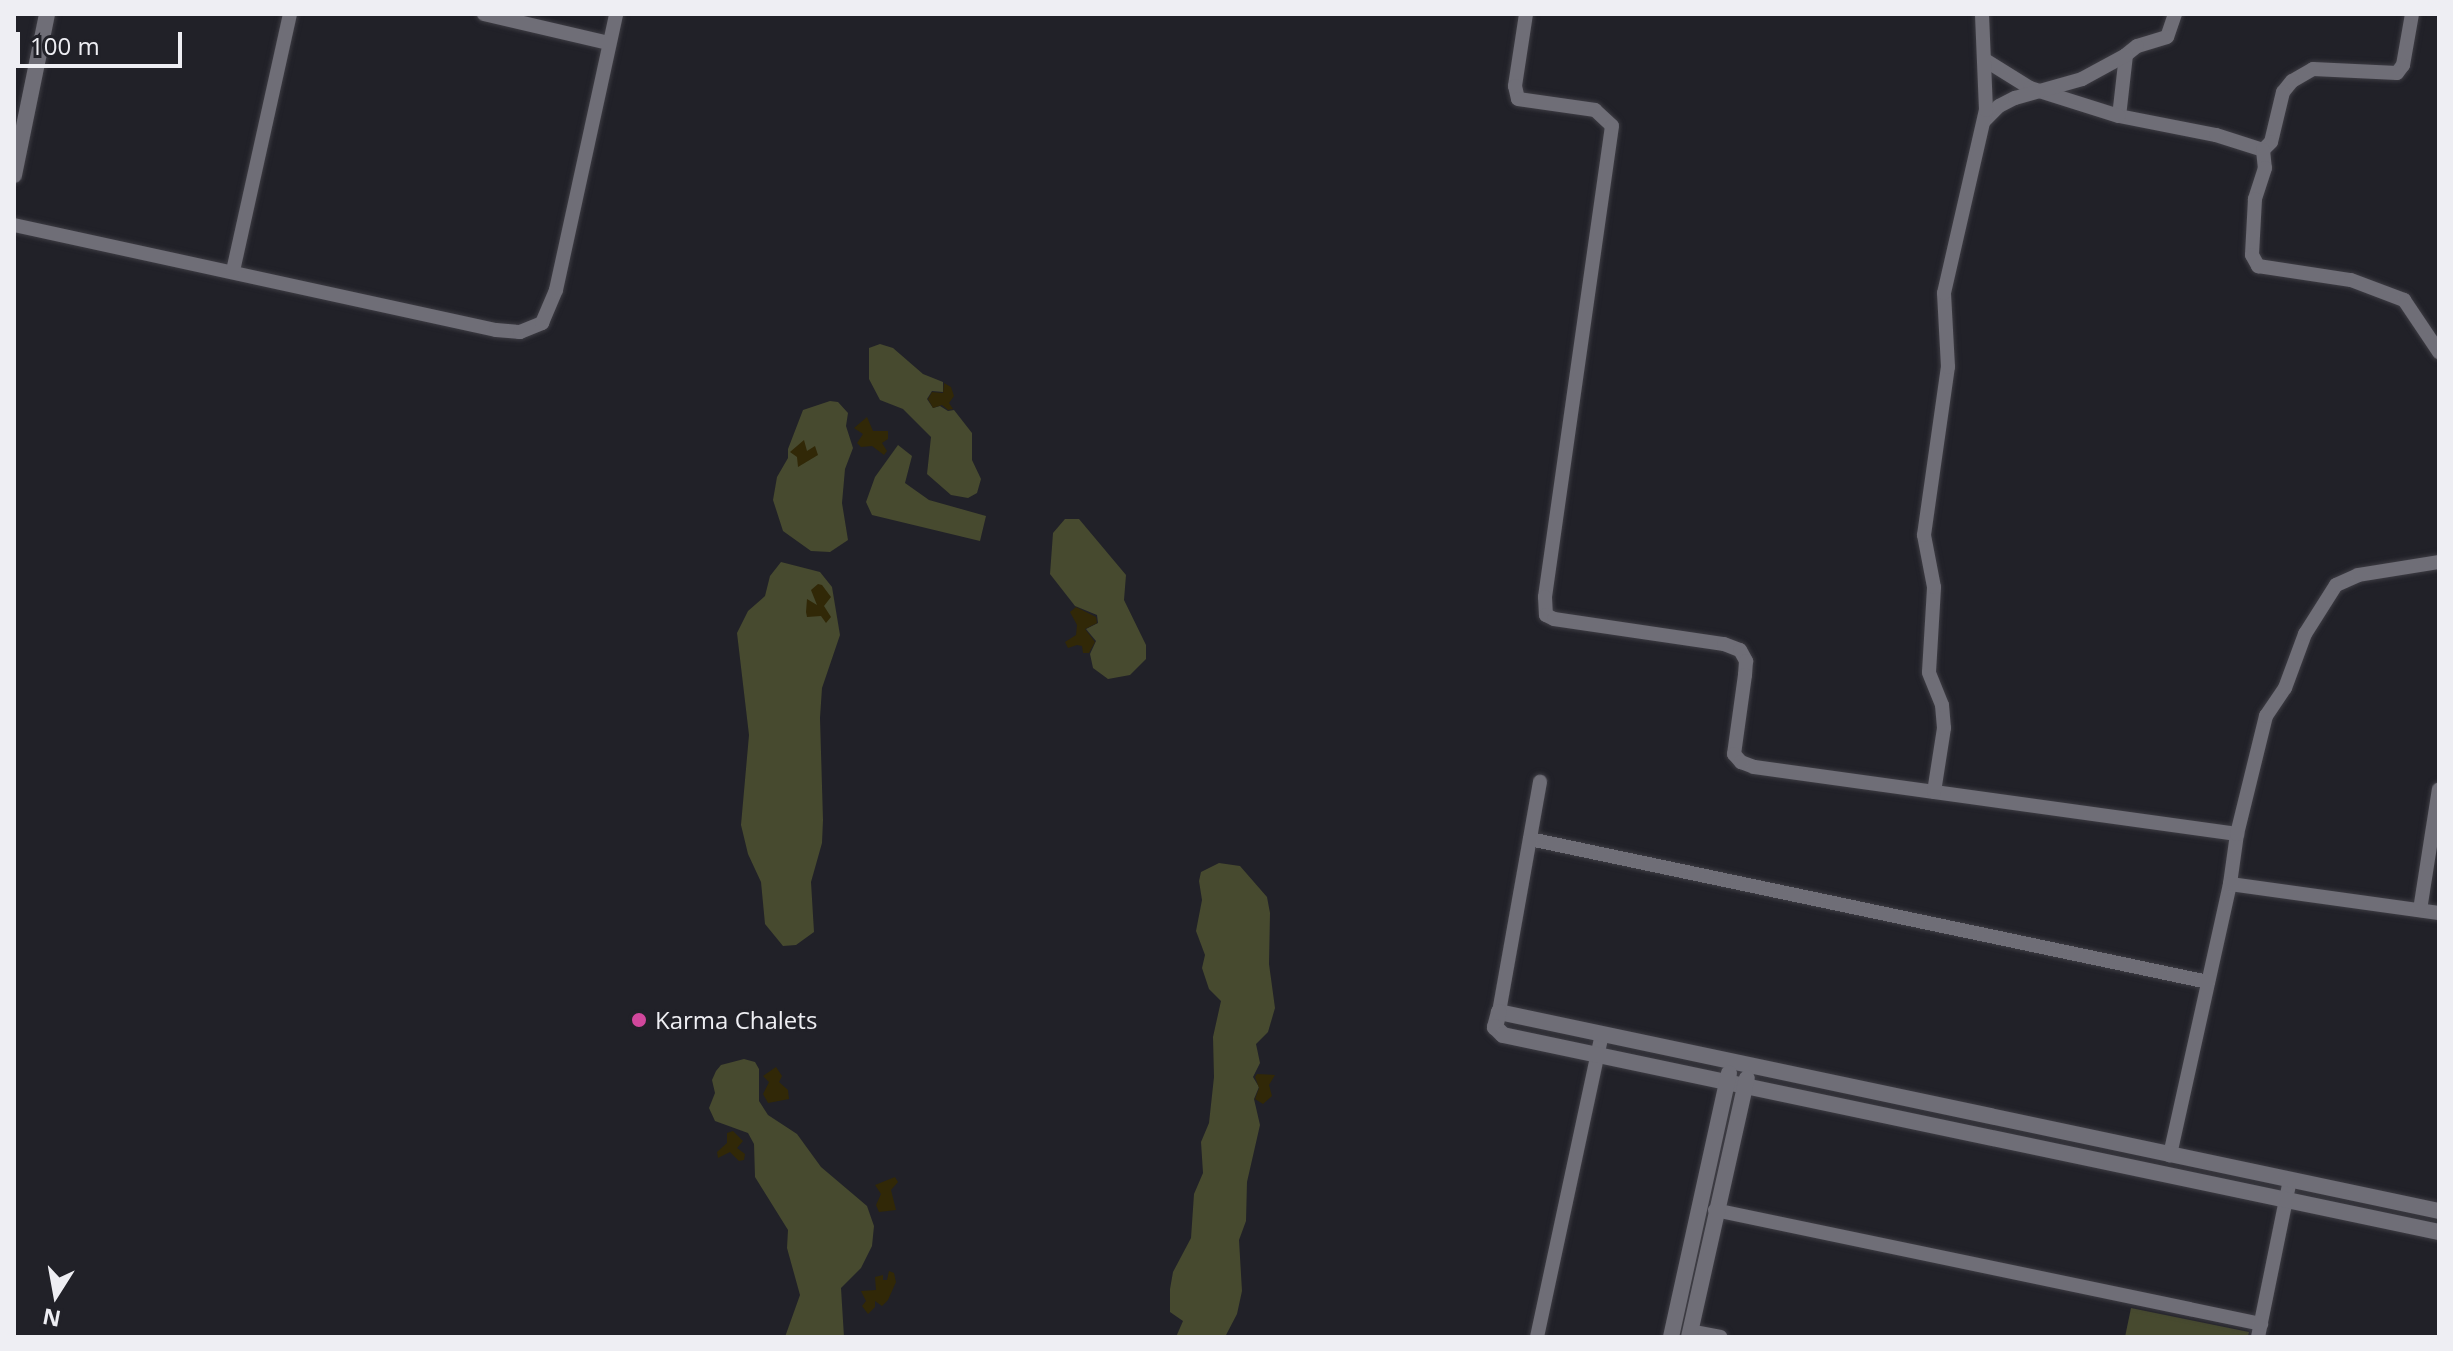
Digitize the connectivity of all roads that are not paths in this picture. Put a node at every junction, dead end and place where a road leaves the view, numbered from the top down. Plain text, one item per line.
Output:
1 (47, 14) edge
2 (290, 14) edge
3 (484, 14) edge
4 (616, 14) edge
5 (1526, 14) edge
6 (1982, 14) edge
7 (2175, 14) edge
8 (2412, 14) edge
9 (609, 43) junction
10 (2126, 55) junction
11 (1985, 60) junction
12 (2037, 90) junction
13 (2119, 116) junction
14 (1983, 122) junction
15 (2263, 150) junction
16 (14, 175) edge
17 (14, 225) edge
18 (233, 271) junction
19 (2439, 352) edge
20 (2439, 562) edge
21 (1540, 782) dead end
22 (2439, 789) edge
23 (1934, 792) junction
24 (2237, 834) junction
25 (1530, 839) junction
26 (2230, 884) junction
27 (2420, 910) junction
28 (2439, 913) edge
29 (2208, 982) junction
30 (1499, 1012) junction
31 (1602, 1035) junction
32 (1596, 1055) junction
33 (1731, 1061) junction
34 (1750, 1065) junction
35 (1727, 1082) junction
36 (1745, 1086) junction
37 (2170, 1155) junction
38 (2290, 1180) junction
39 (2286, 1199) junction
40 (1715, 1210) junction
41 (2439, 1211) edge
42 (2439, 1232) edge
43 (2259, 1330) edge
44 (1690, 1334) edge
45 (1537, 1337) edge
46 (1671, 1337) edge
47 (1720, 1337) edge

1 - 16 street
2 - 18 street
3 - 9 street
4 - 9 street
5 - 23 street
6 - 11 street
7 - 10 street
8 - 15 street
9 - 18 street
10 - 12 street
10 - 13 street
11 - 12 street
11 - 14 street
12 - 13 street
12 - 14 street
13 - 15 street
14 - 23 street
15 - 19 street
17 - 18 street
20 - 24 street
21 - 25 street
22 - 27 street
23 - 24 street
24 - 26 street
25 - 29 street
25 - 30 street
26 - 27 street
26 - 29 street
27 - 28 street
29 - 37 street
30 - 31 street
30 - 32 street
31 - 32 street
31 - 33 street
32 - 35 street
32 - 45 street
33 - 34 street
33 - 35 street
34 - 36 street
34 - 37 street
35 - 36 street
35 - 46 street
36 - 39 street
36 - 40 street
37 - 38 street
38 - 39 street
38 - 41 street
39 - 42 street
39 - 43 street
40 - 43 street
40 - 44 street
44 - 47 street

